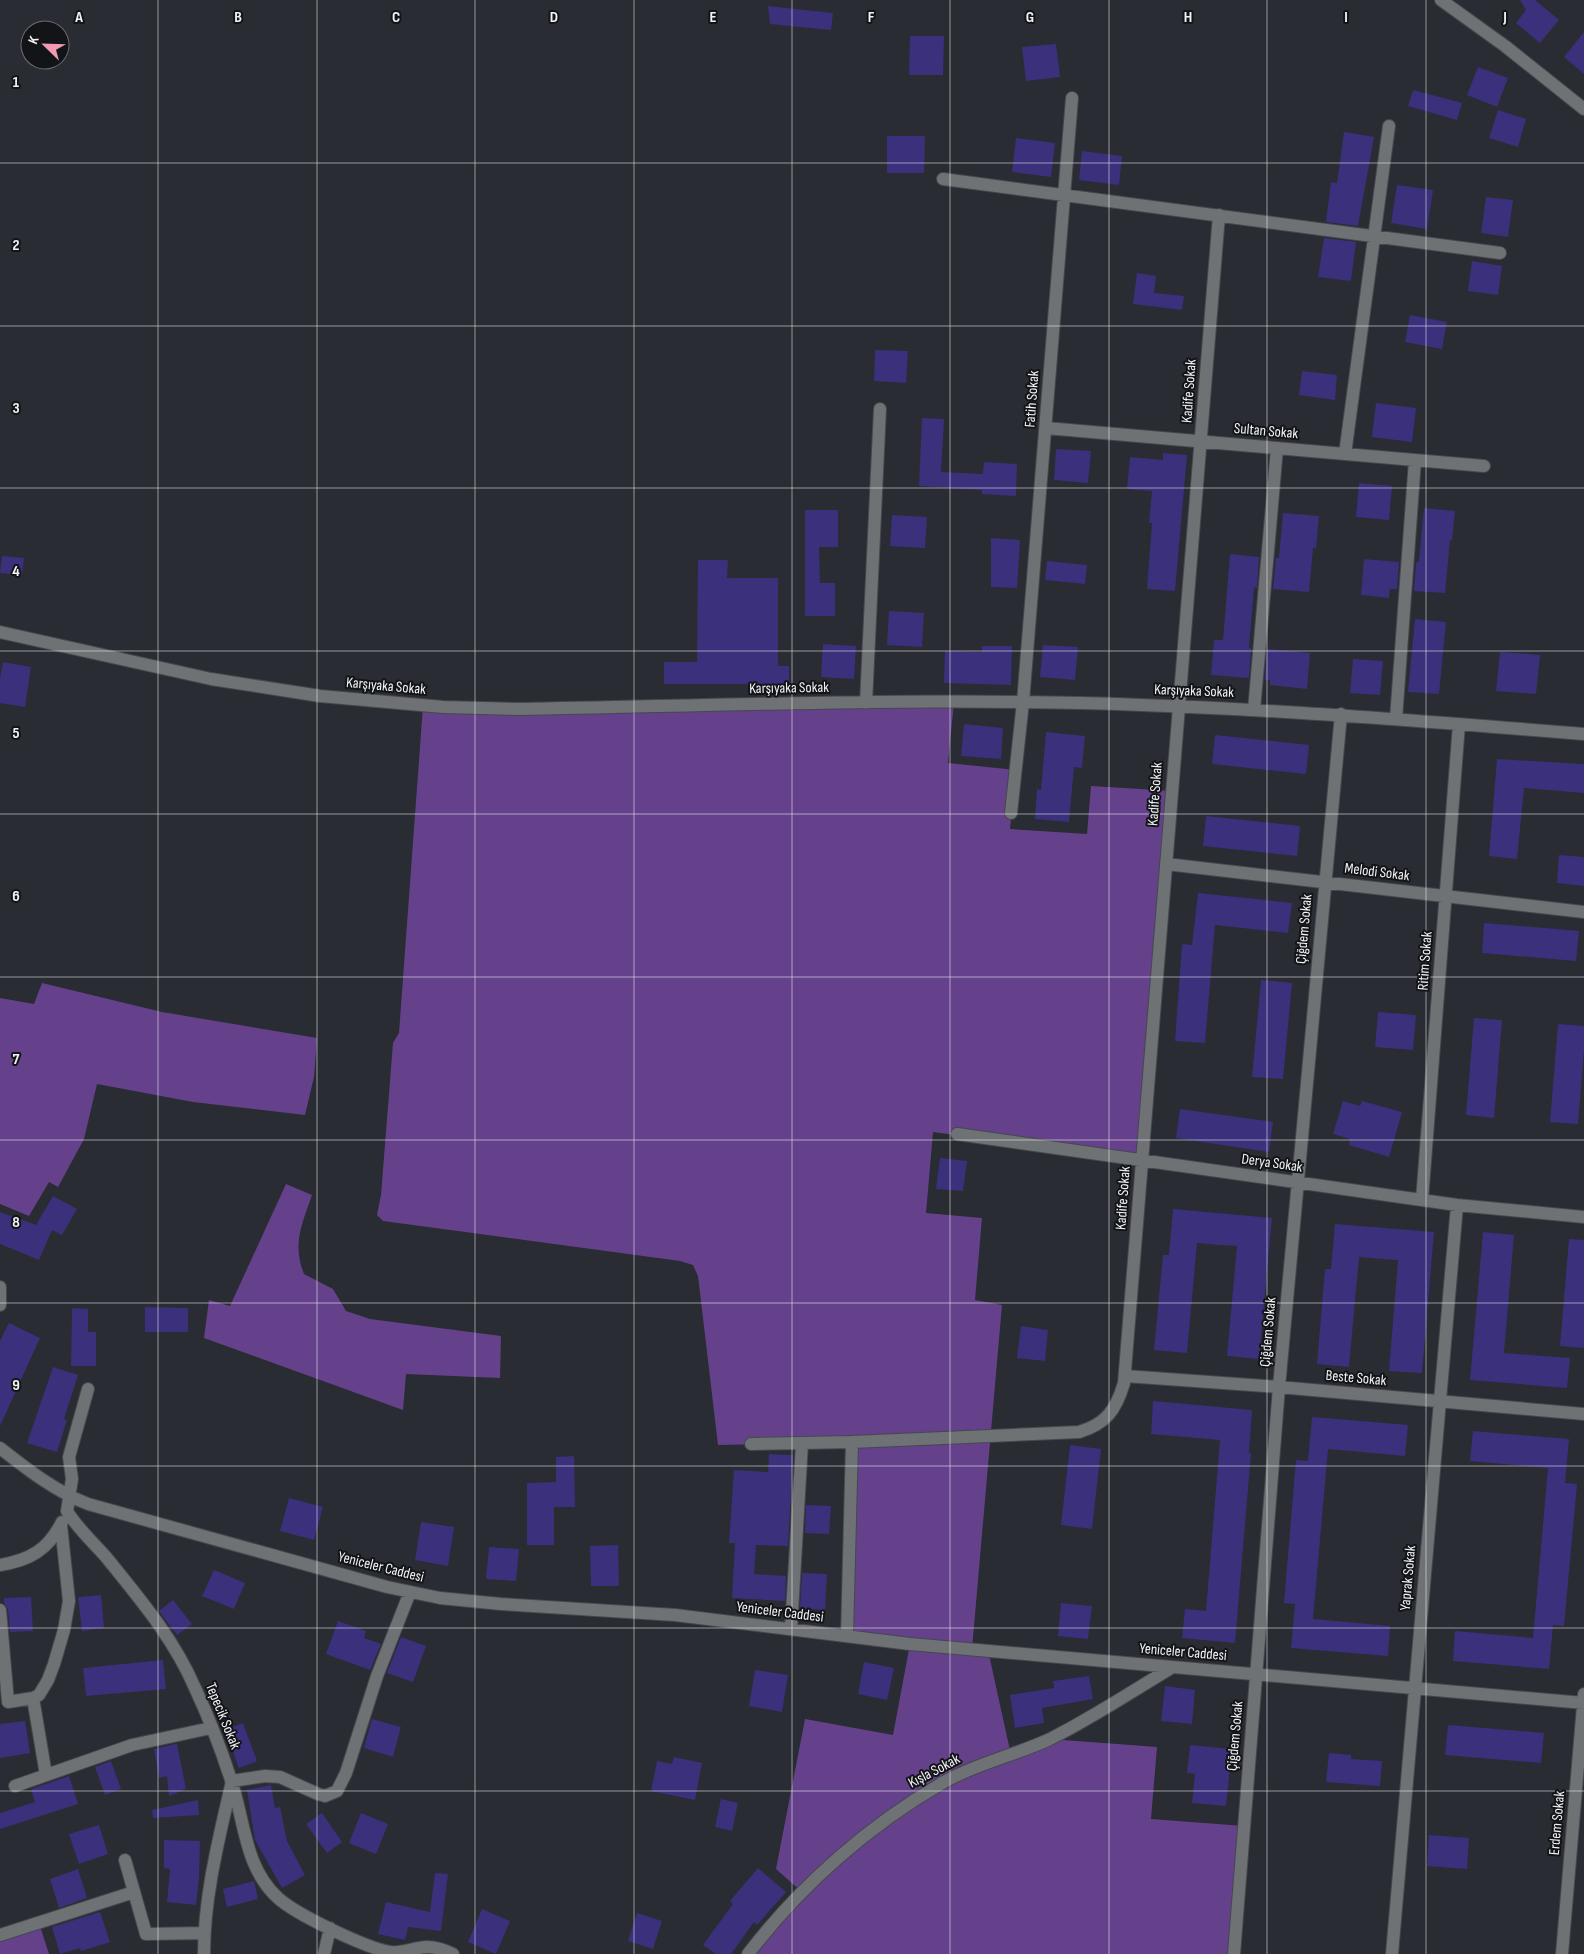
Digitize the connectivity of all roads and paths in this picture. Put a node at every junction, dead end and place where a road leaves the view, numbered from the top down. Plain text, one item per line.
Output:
1 (1448, 2) edge
2 (1072, 98) dead end
3 (1584, 109) edge
4 (1389, 126) dead end
5 (943, 179) dead end
6 (1064, 195) junction
7 (1219, 215) junction
8 (1374, 236) junction
9 (1500, 253) dead end
10 (880, 409) dead end
11 (1046, 428) junction
12 (1202, 442) junction
13 (1277, 448) junction
14 (1345, 454) junction
15 (1415, 460) junction
16 (1484, 466) dead end
17 (0, 632) edge
18 (1024, 702) junction
19 (866, 703) junction
20 (1178, 706) junction
21 (1254, 710) junction
22 (1341, 714) junction
23 (1396, 719) junction
24 (1460, 724) junction
25 (1584, 734) edge
26 (1011, 813) dead end
27 (1166, 864) junction
28 (1324, 882) junction
29 (1446, 896) junction
30 (1584, 912) edge
31 (957, 1134) dead end
32 (1142, 1160) junction
33 (1298, 1183) junction
34 (1422, 1200) junction
35 (1457, 1205) junction
36 (1584, 1217) edge
37 (0, 1287) edge
38 (0, 1305) edge
39 (1126, 1376) junction
40 (1279, 1387) junction
41 (88, 1388) dead end
42 (1440, 1401) junction
43 (1584, 1414) edge
44 (852, 1442) junction
45 (802, 1443) junction
46 (751, 1444) dead end
47 (0, 1448) edge
48 (69, 1497) junction
49 (67, 1511) junction
50 (61, 1525) junction
51 (0, 1565) edge
52 (410, 1592) junction
53 (0, 1610) edge
54 (791, 1629) junction
55 (847, 1636) junction
56 (1171, 1668) junction
57 (1256, 1675) junction
58 (1414, 1688) junction
59 (34, 1698) junction
60 (1584, 1700) edge
61 (211, 1728) junction
62 (46, 1775) junction
63 (232, 1782) junction
64 (14, 1786) dead end
65 (125, 1860) dead end
66 (134, 1892) junction
67 (330, 1928) junction
68 (204, 1933) junction
69 (0, 1935) edge
70 (406, 1953) edge
71 (204, 1954) edge
72 (324, 1954) edge
73 (453, 1954) edge
74 (748, 1954) edge
75 (1234, 1954) edge
76 (1392, 1954) edge
77 (1562, 1954) edge

1 - 3 street
2 - 6 street, Fatih Sokak
4 - 8 street
5 - 6 street
6 - 7 street
6 - 11 street, Fatih Sokak
7 - 8 street
7 - 12 street, Kadife Sokak
8 - 9 street
8 - 14 street
10 - 19 street
11 - 12 street, Sultan Sokak
11 - 18 street, Fatih Sokak
12 - 13 street, Sultan Sokak
12 - 20 street, Kadife Sokak
13 - 14 street, Sultan Sokak
13 - 21 street
14 - 15 street, Sultan Sokak
15 - 16 street, Sultan Sokak
15 - 23 street
17 - 19 street, Karşıyaka Sokak
18 - 19 street, Karşıyaka Sokak
18 - 20 street, Karşıyaka Sokak
18 - 26 street, Fatih Sokak
20 - 21 street, Karşıyaka Sokak
20 - 27 street, Kadife Sokak
21 - 22 street, Karşıyaka Sokak
22 - 23 street, Karşıyaka Sokak
22 - 28 street, Çiğdem Sokak
23 - 24 street, Karşıyaka Sokak
24 - 25 street, Karşıyaka Sokak
24 - 29 street, Ritim Sokak
27 - 28 street, Melodi Sokak
27 - 32 street, Kadife Sokak
28 - 29 street, Melodi Sokak
28 - 33 street, Çiğdem Sokak
29 - 30 street, Melodi Sokak
29 - 34 street, Ritim Sokak
31 - 32 street, Derya Sokak
32 - 33 street, Derya Sokak
32 - 39 street, Kadife Sokak
33 - 34 street, Derya Sokak
33 - 40 street, Çiğdem Sokak
34 - 35 street, Derya Sokak
35 - 36 street, Derya Sokak
35 - 42 street, Yaprak Sokak
37 - 38 street
39 - 40 street, Beste Sokak
39 - 44 street, Kadife Sokak
40 - 42 street, Beste Sokak
40 - 57 street, Çiğdem Sokak
41 - 48 street
42 - 43 street, Beste Sokak
42 - 58 street, Yaprak Sokak
44 - 45 street, Kadife Sokak
44 - 55 street
45 - 46 street, Kadife Sokak
45 - 54 street
47 - 48 street, Yeniceler Caddesi
48 - 49 street
48 - 52 street, Yeniceler Caddesi
49 - 50 street
49 - 61 street, Tepecik Sokak
50 - 51 street
50 - 59 street
52 - 54 street, Yeniceler Caddesi
52 - 63 street
53 - 59 street
54 - 55 street, Yeniceler Caddesi
55 - 56 street, Yeniceler Caddesi
56 - 57 street, Yeniceler Caddesi
56 - 74 street, Kışla Sokak
57 - 58 street, Yeniceler Caddesi
57 - 75 street, Çiğdem Sokak
58 - 60 street, Yeniceler Caddesi
58 - 76 street, Yaprak Sokak
59 - 62 street
60 - 77 street, Erdem Sokak
61 - 62 street
61 - 63 street, Tepecik Sokak
62 - 64 street
63 - 67 street, Tepecik Sokak
63 - 68 street
65 - 66 street
66 - 68 street
66 - 69 street
67 - 70 street, Tepecik Sokak
67 - 72 street
68 - 71 street
70 - 73 street, Tepecik Sokak

